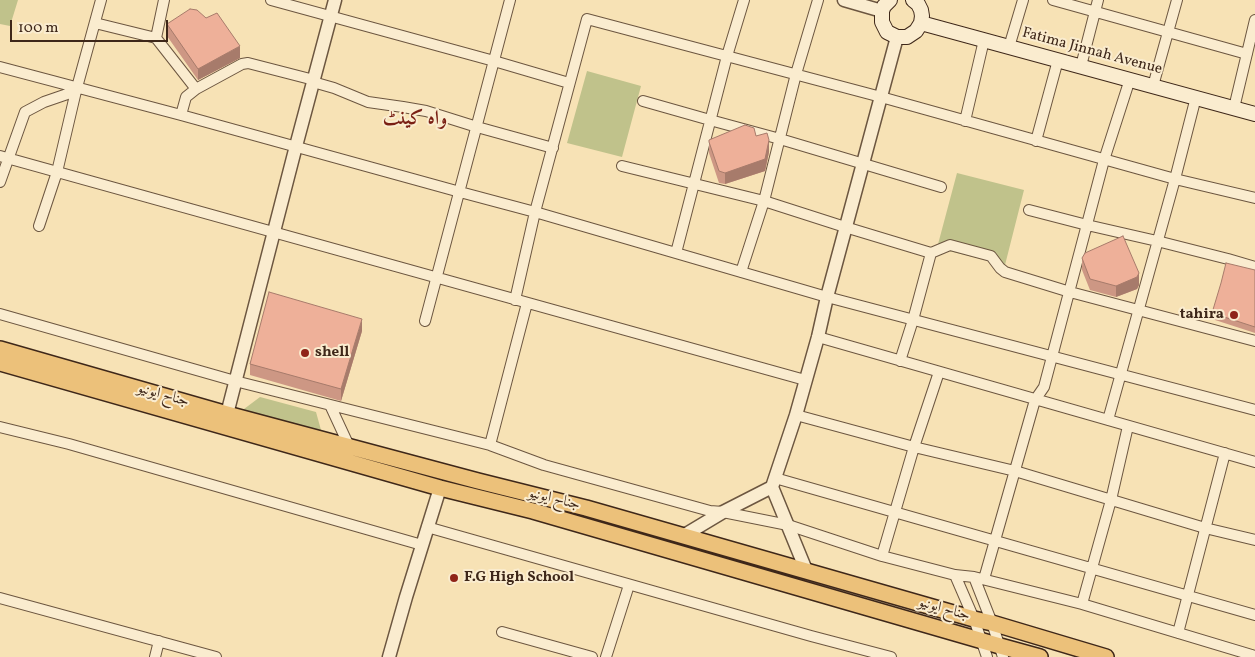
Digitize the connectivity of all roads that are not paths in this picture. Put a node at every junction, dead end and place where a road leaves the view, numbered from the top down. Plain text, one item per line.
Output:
1 (101, 0) edge
2 (164, 0) edge
3 (271, 0) edge
4 (335, 0) edge
5 (510, 0) edge
6 (744, 0) edge
7 (818, 0) edge
8 (844, 0) edge
9 (890, 0) edge
10 (913, 0) edge
11 (1023, 0) edge
12 (1053, 0) edge
13 (1098, 0) edge
14 (1177, 0) edge
15 (882, 11) junction
16 (1095, 12) junction
17 (331, 16) junction
18 (1255, 20) edge
19 (95, 23) junction
20 (921, 23) junction
21 (1168, 32) junction
22 (897, 37) junction
23 (156, 38) junction
24 (984, 40) junction
25 (1009, 47) junction
26 (1247, 54) junction
27 (727, 56) junction
28 (1058, 60) junction
29 (494, 61) junction
30 (1081, 66) junction
31 (0, 67) edge
32 (796, 74) junction
33 (1130, 79) junction
34 (314, 81) junction
35 (569, 83) junction
36 (1153, 86) junction
37 (77, 89) junction
38 (196, 89) junction
39 (881, 97) junction
40 (1196, 97) junction
41 (643, 101) dead end
42 (1234, 108) junction
43 (181, 114) junction
44 (1255, 114) edge
45 (710, 120) junction
46 (965, 121) junction
47 (476, 127) junction
48 (780, 138) junction
49 (1036, 141) junction
50 (296, 146) junction
51 (553, 148) junction
52 (4, 157) edge
53 (1104, 160) junction
54 (863, 164) junction
55 (622, 166) dead end
56 (57, 172) junction
57 (1175, 179) junction
58 (0, 182) edge
59 (694, 184) junction
60 (941, 187) dead end
61 (460, 192) junction
62 (1255, 198) edge
63 (764, 201) junction
64 (1029, 210) dead end
65 (536, 212) junction
66 (1087, 225) junction
67 (39, 226) dead end
68 (845, 228) junction
69 (274, 232) junction
70 (1157, 241) junction
71 (931, 252) junction
72 (676, 253) junction
73 (1255, 267) edge
74 (741, 272) junction
75 (436, 278) junction
76 (1070, 292) junction
77 (826, 297) junction
78 (515, 300) junction
79 (527, 303) junction
80 (1138, 309) junction
81 (0, 314) edge
82 (913, 320) junction
83 (425, 321) dead end
84 (818, 337) junction
85 (1255, 341) edge
86 (0, 349) edge
87 (1053, 357) junction
88 (900, 361) junction
89 (0, 363) edge
90 (939, 372) junction
91 (1121, 375) junction
92 (805, 380) junction
93 (235, 381) junction
94 (1035, 400) junction
95 (330, 405) junction
96 (1255, 410) edge
97 (227, 414) junction
98 (796, 415) junction
99 (1108, 420) junction
100 (1128, 426) junction
101 (0, 427) edge
102 (490, 445) junction
103 (348, 446) junction
104 (914, 447) junction
105 (1225, 454) junction
106 (1255, 462) edge
107 (1015, 471) junction
108 (773, 482) junction
109 (440, 488) junction
110 (1111, 500) junction
111 (723, 512) junction
112 (896, 512) junction
113 (788, 524) junction
114 (427, 527) junction
115 (1205, 528) junction
116 (683, 536) junction
117 (1255, 540) edge
118 (996, 541) junction
119 (422, 546) junction
120 (882, 556) junction
121 (1092, 568) junction
122 (806, 570) junction
123 (955, 575) junction
124 (979, 578) junction
125 (629, 585) junction
126 (1187, 596) junction
127 (0, 598) edge
128 (1082, 604) junction
129 (1255, 615) edge
130 (974, 619) junction
131 (992, 623) junction
132 (502, 632) dead end
133 (1178, 633) junction
134 (981, 640) junction
135 (159, 641) junction
136 (1001, 652) edge
137 (1255, 656) edge
138 (155, 657) edge
139 (216, 657) edge
140 (389, 657) edge
141 (592, 657) edge
142 (606, 657) edge
143 (891, 657) edge
144 (987, 657) edge
145 (1040, 657) edge
146 (1106, 657) edge

1 - 19 street
2 - 23 street
3 - 17 street
4 - 17 street
5 - 29 street
6 - 27 street
7 - 32 street
8 - 15 street
9 - 15 main road
10 - 20 main road
11 - 25 street
12 - 16 street
13 - 16 street
14 - 21 street
15 - 22 main road
16 - 21 street
16 - 30 street
17 - 29 street
17 - 34 street
18 - 26 street
19 - 23 street
19 - 37 street
20 - 22 main road
20 - 24 main road, Fatima Jinnah Avenue
21 - 26 street
21 - 36 street
22 - 39 street
23 - 38 street
24 - 25 main road, Fatima Jinnah Avenue
24 - 46 street
25 - 28 main road, Fatima Jinnah Avenue
26 - 42 street
27 - 32 street
27 - 35 street
27 - 45 street
28 - 30 main road, Fatima Jinnah Avenue
28 - 49 street
29 - 35 street
29 - 47 street
30 - 33 main road, Fatima Jinnah Avenue
31 - 37 street
32 - 39 street
32 - 48 street
33 - 36 main road, Fatima Jinnah Avenue
33 - 53 street
34 - 38 street
34 - 47 street
34 - 50 street
35 - 51 street
36 - 40 main road, Fatima Jinnah Avenue
37 - 43 street
37 - 52 street
37 - 56 street
38 - 43 street
39 - 46 street
39 - 54 street
40 - 42 main road, Fatima Jinnah Avenue
40 - 57 street
41 - 45 street
42 - 44 main road, Fatima Jinnah Avenue
43 - 50 street
45 - 48 street
45 - 59 street
46 - 49 street
47 - 51 street
47 - 61 street
48 - 54 street
48 - 63 street
49 - 53 street
50 - 61 street
50 - 69 street
51 - 65 street
52 - 56 street
52 - 58 street
53 - 57 street
53 - 66 street
54 - 60 street
54 - 68 street
55 - 59 street
56 - 67 street
56 - 69 street
57 - 62 street
57 - 70 street
59 - 63 street
59 - 72 street
61 - 65 street
61 - 75 street
63 - 68 street
63 - 74 street
64 - 66 street
65 - 72 street
65 - 78 street
66 - 70 street
66 - 76 street
68 - 71 street
68 - 77 street
69 - 75 street
69 - 93 street
70 - 73 street
70 - 80 street
71 - 76 street
71 - 82 street
72 - 74 street
74 - 77 street
75 - 78 street
75 - 83 street
76 - 80 street
76 - 87 street
77 - 82 street
77 - 84 street
78 - 79 street
79 - 92 street
79 - 102 street
80 - 85 street
80 - 91 street
81 - 93 street
82 - 87 street
82 - 88 street
84 - 88 street
84 - 92 street
86 - 97 main road, جناح ایونیو
87 - 91 street
87 - 94 street
88 - 90 street
89 - 109 main road, جناح ایونیو
90 - 94 street
90 - 104 street
91 - 96 street
91 - 99 street
92 - 98 street
93 - 95 street
93 - 97 street
94 - 99 street
94 - 107 street
95 - 102 street
95 - 103 street
97 - 103 main road, جناح ایونیو
98 - 104 street
98 - 108 street
99 - 100 street
100 - 105 street
100 - 110 street
101 - 119 street
102 - 111 street
103 - 116 main road, جناح ایونیو
104 - 107 street
104 - 112 street
105 - 106 street
105 - 115 street
107 - 110 street
107 - 118 street
108 - 111 street
108 - 112 street
108 - 113 street
109 - 114 street
109 - 134 main road, جناح ایونیو
110 - 115 street
110 - 121 street
111 - 113 street
111 - 116 street
112 - 118 street
112 - 120 street
113 - 120 street
113 - 122 street
114 - 119 street
114 - 125 street
115 - 117 street
115 - 126 street
116 - 122 main road, جناح ایونیو
118 - 121 street
118 - 124 street
119 - 140 street
120 - 123 street
121 - 126 street
121 - 128 street
122 - 130 main road, جناح ایونیو
123 - 124 street
123 - 130 street
124 - 128 street
124 - 131 street
125 - 142 street
125 - 143 street
126 - 129 street
126 - 133 street
127 - 135 street
128 - 133 street
130 - 131 main road, جناح ایونیو
130 - 134 street
131 - 136 street
131 - 146 main road, جناح ایونیو
132 - 141 street
133 - 137 street
134 - 136 main road, جناح ایونیو
134 - 144 street
135 - 138 street
135 - 139 street
136 - 145 main road, جناح ایونیو

